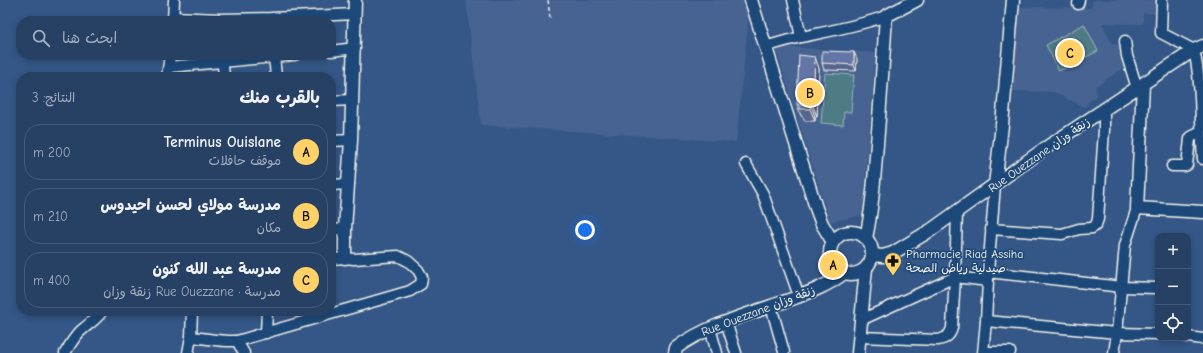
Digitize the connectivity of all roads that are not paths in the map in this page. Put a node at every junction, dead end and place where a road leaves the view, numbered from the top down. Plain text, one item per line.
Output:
1 (174, 0) edge
2 (355, 0) edge
3 (751, 0) edge
4 (793, 0) edge
5 (917, 0) edge
6 (1013, 0) edge
7 (1162, 0) edge
8 (355, 14) junction
9 (173, 16) edge
10 (327, 16) edge
11 (886, 16) junction
12 (801, 37) junction
13 (1125, 41) dead end
14 (765, 47) junction
15 (355, 48) junction
16 (1198, 48) edge
17 (336, 50) edge
18 (170, 60) edge
19 (215, 60) edge
20 (223, 60) edge
21 (274, 60) edge
22 (169, 66) junction
23 (168, 72) edge
24 (224, 72) edge
25 (276, 72) edge
26 (1140, 86) junction
27 (352, 100) junction
28 (336, 101) edge
29 (1104, 109) junction
30 (1201, 132) junction
31 (351, 140) junction
32 (336, 141) edge
33 (1203, 160) edge
34 (746, 164) dead end
35 (1172, 166) dead end
36 (349, 184) junction
37 (336, 185) edge
38 (995, 185) junction
39 (1138, 208) junction
40 (1203, 212) edge
41 (957, 213) junction
42 (345, 229) junction
43 (991, 229) junction
44 (336, 230) edge
45 (866, 238) junction
46 (833, 242) junction
47 (872, 255) junction
48 (344, 258) junction
49 (336, 259) edge
50 (866, 268) junction
51 (844, 273) junction
52 (955, 277) junction
53 (988, 277) junction
54 (1122, 287) junction
55 (1155, 288) edge
56 (799, 296) junction
57 (771, 306) junction
58 (336, 313) edge
59 (98, 316) edge
60 (192, 316) edge
61 (267, 316) edge
62 (324, 316) edge
63 (861, 320) junction
64 (986, 321) junction
65 (726, 322) junction
66 (710, 328) junction
67 (266, 333) junction
68 (1117, 333) junction
69 (1155, 334) edge
70 (860, 336) junction
71 (191, 337) junction
72 (1191, 337) edge
73 (1203, 339) edge
74 (237, 341) junction
75 (673, 351) edge
76 (784, 352) edge
77 (984, 352) edge
78 (1010, 352) dead end
79 (65, 353) edge
80 (188, 353) edge
81 (244, 353) edge
82 (717, 353) edge
83 (736, 353) edge
84 (858, 353) edge
85 (1114, 353) edge

1 - 9 street
2 - 8 street
3 - 14 street
4 - 12 street
5 - 11 street
6 - 38 street
7 - 16 street
8 - 10 street
8 - 15 street
11 - 12 street
11 - 45 street
12 - 14 street
13 - 26 street
14 - 46 street
15 - 17 street
15 - 27 street
16 - 26 street, Rue Ouezzane زنقة وزان
16 - 30 street
18 - 22 street
19 - 22 street
20 - 24 street
21 - 25 street
22 - 23 street
26 - 29 street, Rue Ouezzane زنقة وزان
26 - 39 street
27 - 28 street
27 - 31 street
29 - 38 street, Rue Ouezzane زنقة وزان
29 - 43 street
30 - 33 street
30 - 35 street
31 - 32 street
31 - 36 street
34 - 56 street
36 - 37 street
36 - 42 street
38 - 41 street, Rue Ouezzane زنقة وزان
38 - 43 street
39 - 40 street
39 - 54 street
41 - 47 street, Rue Ouezzane زنقة وزان
41 - 52 street
42 - 44 street
42 - 48 street
43 - 53 street
45 - 46 street
45 - 47 street
46 - 51 street
47 - 50 street
48 - 49 street
48 - 58 street
50 - 51 street
50 - 63 street
51 - 56 street, Rue Ouezzane زنقة وزان
52 - 53 street
52 - 63 street
52 - 70 street
53 - 54 street
53 - 64 street
54 - 55 street
54 - 68 street
56 - 57 street, Rue Ouezzane زنقة وزان
57 - 65 street, Rue Ouezzane زنقة وزان
57 - 76 street
59 - 79 street
60 - 71 street
61 - 67 street
62 - 67 street
63 - 70 street
64 - 68 street
64 - 77 street
65 - 66 street, Rue Ouezzane زنقة وزان
65 - 83 street
66 - 75 street, Rue Ouezzane زنقة وزان
66 - 82 street
67 - 74 street
68 - 69 street
68 - 85 street
70 - 84 street
71 - 74 street
71 - 80 street
72 - 73 street
74 - 81 street
77 - 78 street

